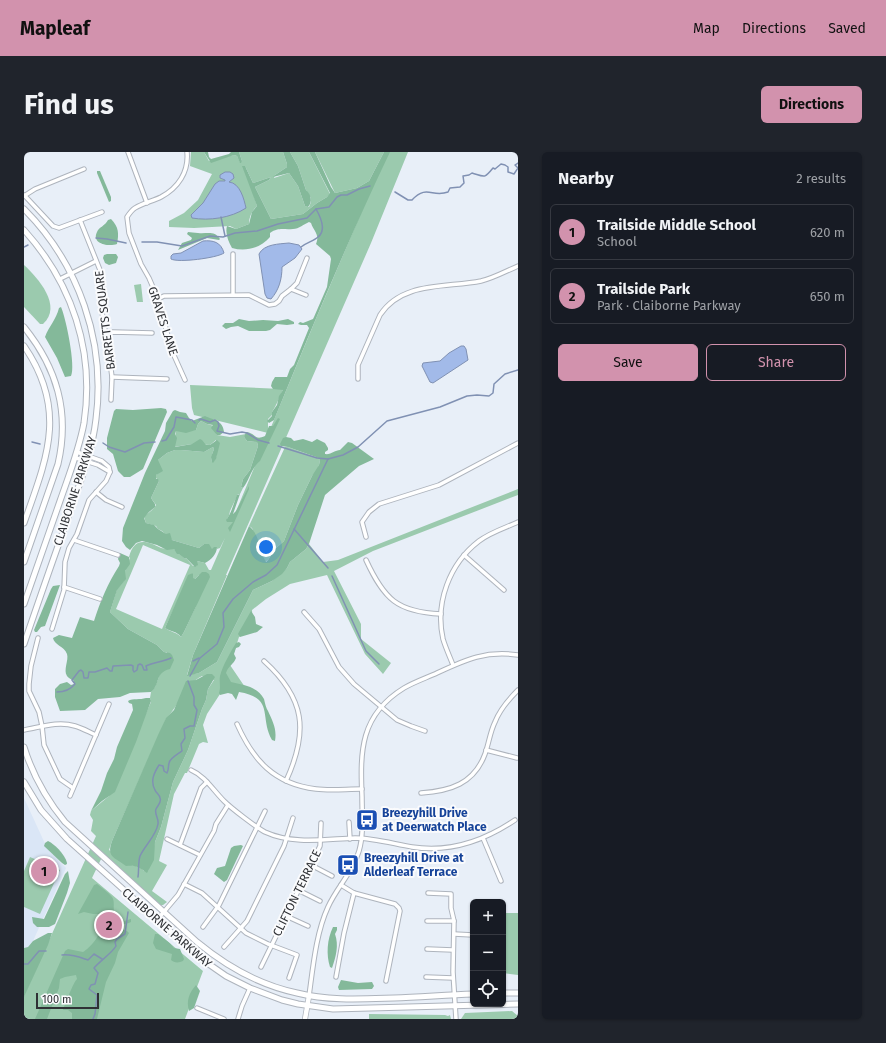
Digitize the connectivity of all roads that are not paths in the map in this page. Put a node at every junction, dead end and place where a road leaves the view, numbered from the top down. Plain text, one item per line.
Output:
1 (128, 152) edge
2 (187, 152) edge
3 (84, 169) dead end
4 (24, 196) edge
5 (147, 203) junction
6 (24, 209) edge
7 (102, 212) dead end
8 (80, 220) junction
9 (24, 230) edge
10 (233, 254) dead end
11 (307, 258) dead end
12 (96, 261) junction
13 (518, 266) edge
14 (71, 273) junction
15 (60, 279) junction
16 (291, 289) junction
17 (233, 295) junction
18 (306, 295) dead end
19 (158, 298) junction
20 (24, 327) edge
21 (106, 333) junction
22 (152, 333) dead end
23 (24, 346) edge
24 (112, 377) junction
25 (358, 379) dead end
26 (167, 380) dead end
27 (185, 380) dead end
28 (111, 400) dead end
29 (518, 443) edge
30 (77, 452) junction
31 (89, 456) junction
32 (76, 458) junction
33 (87, 461) junction
34 (110, 472) junction
35 (96, 492) junction
36 (122, 507) dead end
37 (518, 522) edge
38 (24, 523) edge
39 (366, 536) dead end
40 (74, 540) junction
41 (118, 555) dead end
42 (464, 555) junction
43 (366, 560) dead end
44 (24, 562) edge
45 (64, 587) junction
46 (504, 590) dead end
47 (100, 598) dead end
48 (24, 604) edge
49 (304, 612) dead end
50 (441, 614) junction
51 (52, 629) dead end
52 (38, 638) dead end
53 (24, 644) edge
54 (518, 655) edge
55 (264, 661) dead end
56 (453, 665) junction
57 (518, 690) edge
58 (109, 704) dead end
59 (381, 707) junction
60 (237, 724) dead end
61 (42, 726) junction
62 (24, 730) edge
63 (426, 731) dead end
64 (96, 735) junction
65 (24, 747) edge
66 (486, 750) junction
67 (517, 758) dead end
68 (191, 770) dead end
69 (286, 781) junction
70 (24, 782) edge
71 (207, 782) junction
72 (73, 788) junction
73 (362, 789) junction
74 (421, 793) dead end
75 (70, 796) dead end
76 (228, 805) junction
77 (265, 811) dead end
78 (293, 818) dead end
79 (515, 820) dead end
80 (349, 822) dead end
81 (321, 823) dead end
82 (258, 827) junction
83 (287, 838) junction
84 (483, 838) junction
85 (167, 839) dead end
86 (350, 839) junction
87 (362, 839) junction
88 (321, 840) junction
89 (180, 845) junction
90 (200, 855) junction
91 (311, 865) junction
92 (332, 876) dead end
93 (501, 881) dead end
94 (184, 884) junction
95 (341, 885) junction
96 (298, 890) junction
97 (354, 893) junction
98 (428, 893) dead end
99 (320, 901) dead end
100 (218, 907) junction
101 (164, 912) junction
102 (286, 916) junction
103 (157, 920) junction
104 (427, 921) dead end
105 (454, 921) junction
106 (308, 926) dead end
107 (203, 927) dead end
108 (242, 928) junction
109 (454, 934) junction
110 (470, 935) edge
111 (271, 945) junction
112 (224, 947) dead end
113 (427, 949) dead end
114 (453, 950) junction
115 (260, 967) dead end
116 (336, 977) dead end
117 (426, 977) dead end
118 (289, 978) dead end
119 (453, 978) junction
120 (386, 981) dead end
121 (250, 988) junction
122 (506, 993) edge
123 (518, 993) edge
124 (470, 994) edge
125 (454, 995) junction
126 (309, 996) junction
127 (518, 1004) edge
128 (307, 1006) junction
129 (455, 1006) junction
130 (197, 1008) dead end
131 (224, 1019) edge
132 (238, 1019) edge
133 (305, 1019) edge
134 (456, 1019) edge

1 - 5 street
2 - 5 street
3 - 4 street
4 - 8 street
5 - 19 street, GRAVES LANE
6 - 14 main road, CLAIBORNE PARKWAY
7 - 8 street
8 - 12 street, BARRETTS SQUARE
9 - 15 main road, CLAIBORNE PARKWAY
10 - 17 street
11 - 16 street
12 - 14 street
12 - 21 street, BARRETTS SQUARE
13 - 25 street
14 - 15 street
14 - 31 main road, CLAIBORNE PARKWAY
15 - 30 main road, CLAIBORNE PARKWAY
16 - 17 street
16 - 18 street
17 - 19 street
19 - 27 street, GRAVES LANE
20 - 44 main road
21 - 22 street
21 - 24 street, BARRETTS SQUARE
23 - 38 main road
24 - 26 street
24 - 28 street, BARRETTS SQUARE
29 - 39 street
30 - 31 street
30 - 32 main road, CLAIBORNE PARKWAY
31 - 33 main road, CLAIBORNE PARKWAY
31 - 34 street
32 - 33 street
32 - 48 main road, CLAIBORNE PARKWAY
33 - 34 street
33 - 53 main road, CLAIBORNE PARKWAY
34 - 35 street
35 - 36 street
35 - 40 street
37 - 42 street
40 - 41 street
40 - 45 street
42 - 46 street
42 - 50 street
43 - 50 street
45 - 47 street
45 - 51 street
49 - 59 street
50 - 56 street
52 - 61 street
54 - 56 street
55 - 69 street
56 - 59 street
57 - 66 street
58 - 64 street
59 - 63 street
59 - 73 street
60 - 69 street
61 - 62 street
61 - 64 street
61 - 72 street
64 - 72 street
65 - 101 main road, CLAIBORNE PARKWAY
66 - 67 street
66 - 74 street
68 - 71 street
69 - 73 street
70 - 103 main road, CLAIBORNE PARKWAY
71 - 76 street
71 - 89 street
72 - 75 street
73 - 87 street
76 - 82 street
76 - 90 street
77 - 82 street
78 - 83 street
79 - 84 street
80 - 86 street
81 - 88 street
82 - 83 street
82 - 100 street
83 - 88 street
83 - 108 street
84 - 87 street
84 - 93 street
85 - 89 street
86 - 87 street
86 - 88 street
87 - 95 street
88 - 91 street, CLIFTON TERRACE
89 - 90 street
90 - 94 street
91 - 92 street
91 - 96 street, CLIFTON TERRACE
94 - 100 street
94 - 101 street
95 - 97 street
95 - 126 street
96 - 99 street
96 - 102 street, CLIFTON TERRACE
97 - 116 street
97 - 120 street
98 - 105 street
100 - 107 street
100 - 108 street
101 - 103 street
101 - 126 main road, CLAIBORNE PARKWAY
102 - 106 street
102 - 111 street, CLIFTON TERRACE
103 - 121 main road, CLAIBORNE PARKWAY
104 - 105 street
105 - 109 street
108 - 111 street
108 - 112 street
109 - 110 street
109 - 114 street
111 - 115 street, CLIFTON TERRACE
111 - 118 street
113 - 114 street
114 - 119 street
117 - 119 street
119 - 125 street
121 - 128 main road, CLAIBORNE PARKWAY
121 - 132 street
122 - 123 main road
124 - 125 main road, CLAIBORNE PARKWAY
125 - 126 main road, CLAIBORNE PARKWAY
125 - 129 street
126 - 128 street
127 - 129 main road, CLAIBORNE PARKWAY
128 - 129 main road, CLAIBORNE PARKWAY
128 - 133 street
129 - 134 street
130 - 131 street

